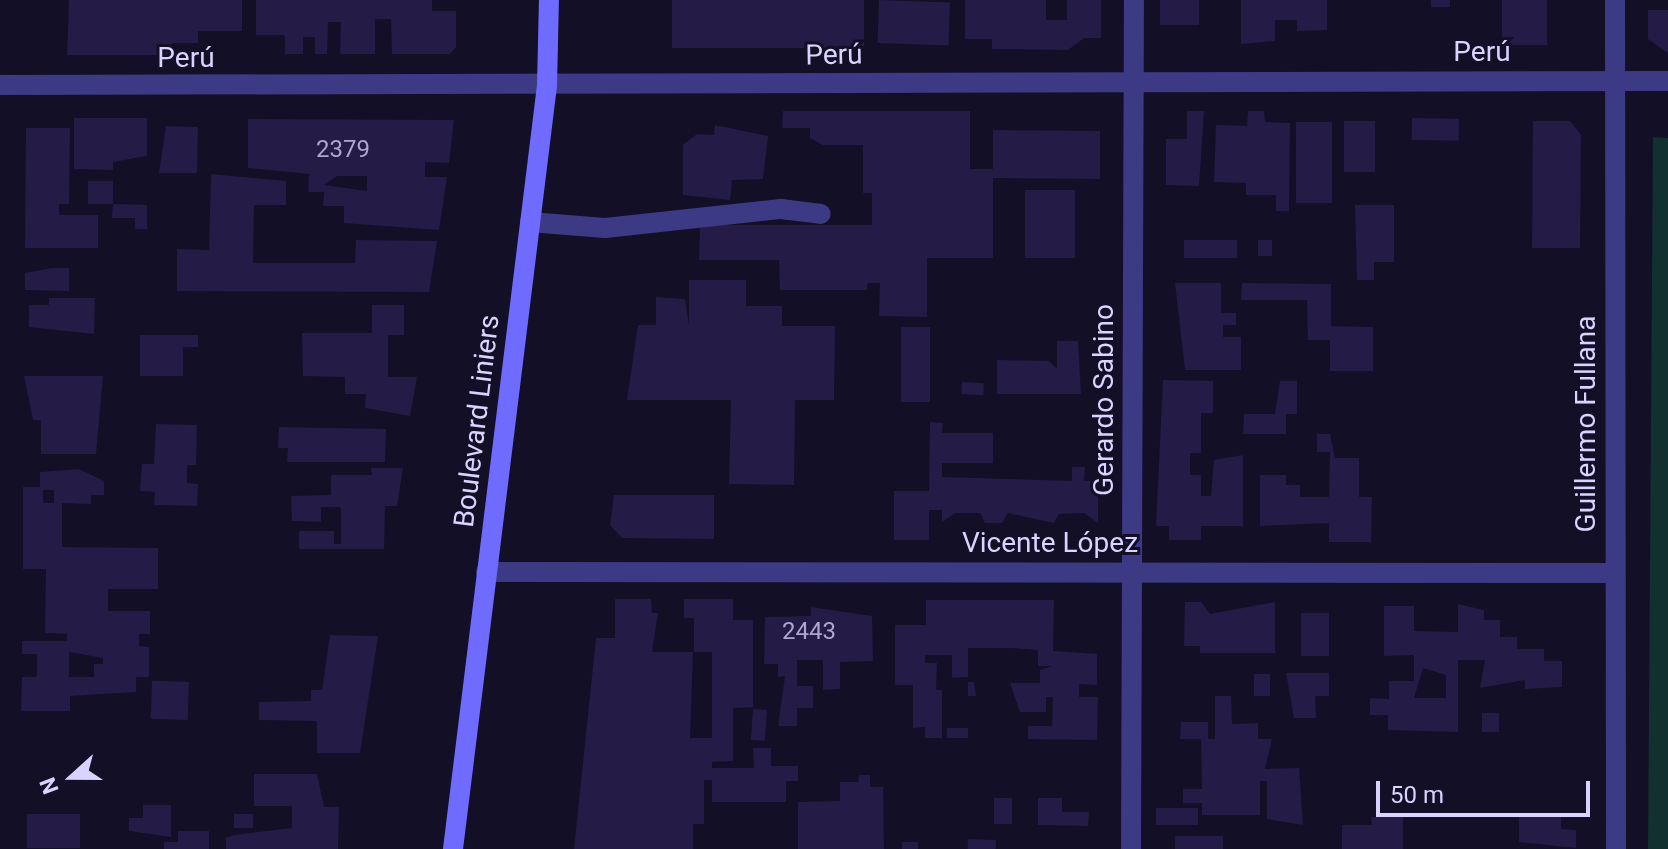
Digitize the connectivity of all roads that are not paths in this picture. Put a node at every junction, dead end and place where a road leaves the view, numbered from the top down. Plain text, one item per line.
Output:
1 (549, 0) edge
2 (1134, 0) edge
3 (1615, 0) edge
4 (1135, 80) junction
5 (1615, 80) junction
6 (1668, 81) edge
7 (0, 85) edge
8 (547, 86) junction
9 (821, 214) dead end
10 (530, 222) junction
11 (1130, 571) junction
12 (486, 572) junction
13 (1614, 573) junction
14 (453, 849) edge
15 (1131, 849) edge
16 (1616, 849) edge

1 - 8 main road, Boulevard Liniers
2 - 4 street, Gerardo Sabino
3 - 5 street, Guillermo Fullana
4 - 5 street, Perú
4 - 8 street, Perú
4 - 11 street, Gerardo Sabino
5 - 6 street, Perú
5 - 13 street, Guillermo Fullana
7 - 8 street, Perú
8 - 10 main road, Boulevard Liniers
9 - 10 street
10 - 12 main road, Boulevard Liniers
11 - 12 street, Vicente López
11 - 13 street, Vicente López
11 - 15 street, Gerardo Sabino
12 - 14 main road, Boulevard Liniers
13 - 16 street, Guillermo Fullana

